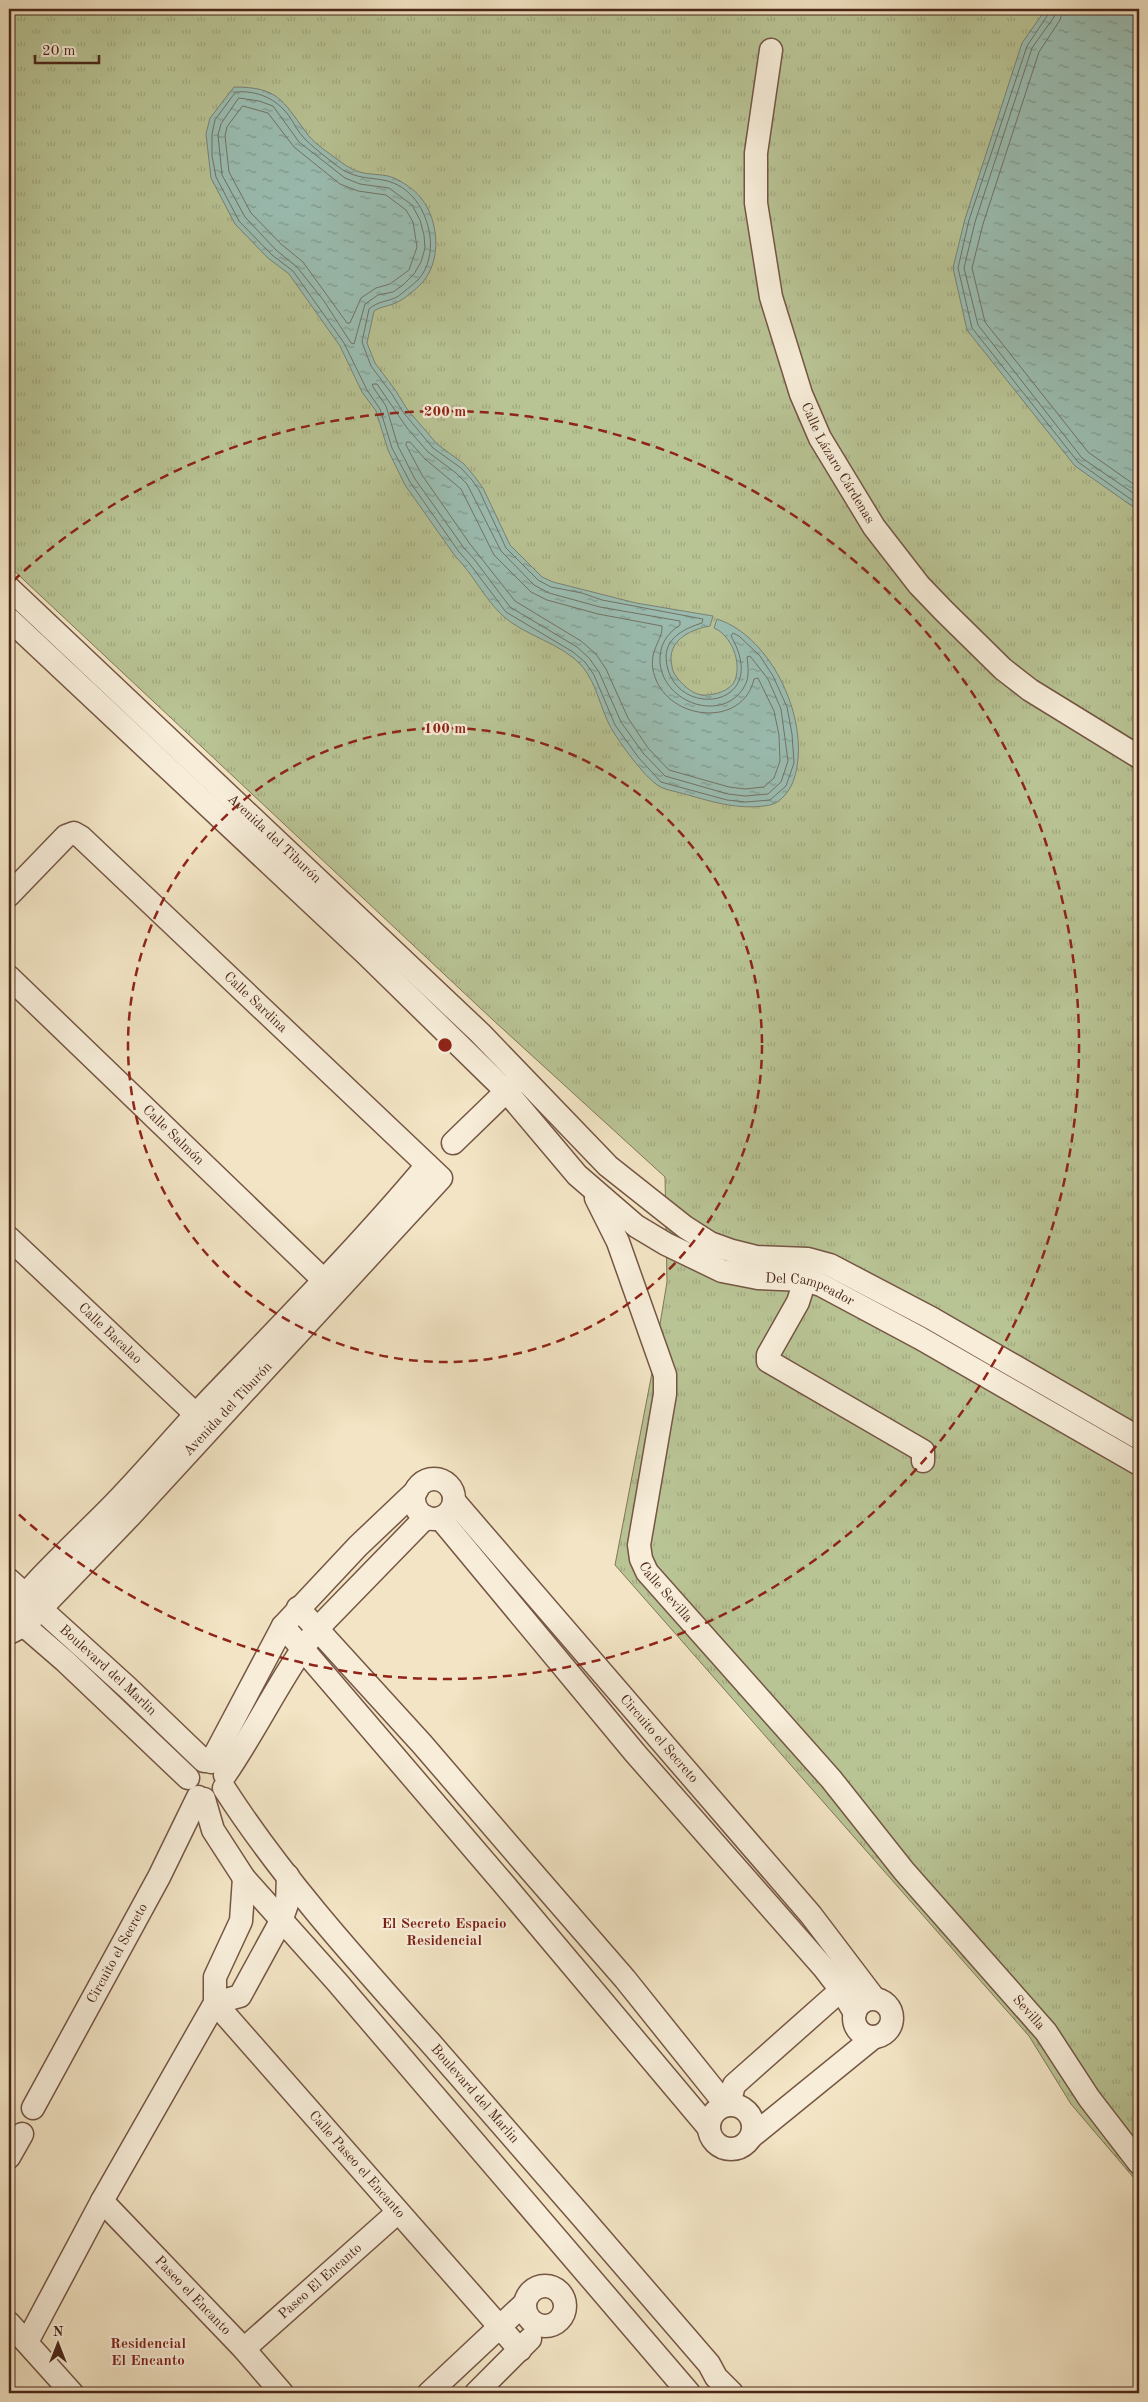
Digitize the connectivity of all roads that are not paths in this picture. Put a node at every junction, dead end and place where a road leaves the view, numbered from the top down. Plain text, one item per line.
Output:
1 (771, 50) dead end
2 (9, 588) edge
3 (24, 624) edge
4 (1139, 757) edge
5 (9, 895) edge
6 (9, 977) edge
7 (514, 1084) junction
8 (453, 1143) dead end
9 (608, 1166) junction
10 (434, 1172) joint
11 (591, 1188) junction
12 (647, 1199) junction
13 (636, 1226) junction
14 (9, 1238) edge
15 (618, 1242) junction
16 (805, 1280) junction
17 (330, 1287) junction
18 (986, 1350) junction
19 (975, 1370) junction
20 (203, 1421) junction
21 (1139, 1438) edge
22 (923, 1462) dead end
23 (1139, 1464) edge
24 (417, 1490) junction
25 (440, 1512) junction
26 (298, 1608) junction
27 (17, 1611) edge
28 (283, 1626) junction
29 (318, 1628) junction
30 (303, 1647) junction
31 (128, 1688) junction
32 (114, 1707) junction
33 (655, 1736) junction
34 (635, 1753) junction
35 (216, 1771) junction
36 (197, 1791) junction
37 (526, 1865) junction
38 (904, 1871) joint
39 (288, 1876) junction
40 (244, 1878) junction
41 (503, 1883) junction
42 (281, 1921) junction
43 (860, 1980) junction
44 (841, 1990) junction
45 (874, 1998) junction
46 (215, 2003) junction
47 (855, 2013) junction
48 (874, 2037) junction
49 (728, 2105) junction
50 (33, 2108) dead end
51 (708, 2127) junction
52 (22, 2134) dead end
53 (751, 2137) junction
54 (9, 2157) edge
55 (1139, 2163) edge
56 (102, 2201) junction
57 (398, 2212) junction
58 (608, 2245) junction
59 (578, 2267) junction
60 (524, 2304) junction
61 (9, 2323) edge
62 (499, 2326) junction
63 (542, 2326) junction
64 (28, 2342) junction
65 (244, 2349) junction
66 (520, 2350) junction
67 (715, 2385) edge
68 (72, 2393) edge
69 (282, 2393) edge
70 (428, 2393) edge
71 (476, 2393) edge
72 (688, 2393) edge
73 (732, 2393) edge

1 - 4 street, Calle Lázaro Cárdenas
2 - 3 street, Avenida del Tiburón
3 - 7 street, Avenida del Tiburón
5 - 10 street, Calle Sardina
6 - 17 street, Calle Salmón
7 - 8 street
7 - 9 street, Del Campeador
7 - 11 street, Del Campeador
9 - 11 street
9 - 12 street, Del Campeador
10 - 17 street, Avenida del Tiburón
11 - 13 street, Del Campeador
11 - 15 street, Calle Sevilla
12 - 13 street
12 - 18 street, Del Campeador
13 - 15 street
13 - 16 street, Del Campeador
14 - 20 street, Calle Bacalao
15 - 38 street, Calle Sevilla
16 - 19 street, Del Campeador
16 - 22 street
17 - 20 street, Avenida del Tiburón
18 - 19 street
18 - 21 street, Del Campeador
19 - 23 street, Del Campeador
20 - 27 street, Avenida del Tiburón
24 - 25 street
24 - 25 street
24 - 26 street
25 - 29 street
25 - 33 street, Circuito el Secreto
25 - 34 street, Circuito el Secreto
26 - 28 street
26 - 29 street
27 - 31 street, Boulevard del Marlin
27 - 32 street, Boulevard del Marlin
28 - 30 street
28 - 35 street
29 - 30 street
29 - 37 street
30 - 35 street
30 - 41 street
31 - 32 street
31 - 35 street, Boulevard del Marlin
32 - 36 street, Boulevard del Marlin
33 - 34 street
33 - 43 street, Circuito el Secreto
34 - 44 street, Circuito el Secreto
35 - 36 street, Circuito el Secreto
35 - 36 street
35 - 39 street, Boulevard del Marlin
36 - 40 street, Boulevard del Marlin
36 - 50 street, Circuito el Secreto
37 - 41 street
37 - 49 street
38 - 55 street, Sevilla
39 - 42 street
39 - 58 street, Boulevard del Marlin
40 - 42 street, Boulevard del Marlin
40 - 46 street
41 - 51 street
42 - 46 street
42 - 59 street, Boulevard del Marlin
43 - 44 street
43 - 45 street, Circuito el Secreto
44 - 47 street, Circuito el Secreto
44 - 49 street
45 - 47 street
45 - 48 street
46 - 56 street
46 - 57 street, Calle Paseo el Encanto
47 - 48 street
48 - 53 street
49 - 51 street
49 - 53 street
51 - 53 street
52 - 54 street
56 - 64 street
56 - 65 street, Paseo el Encanto
57 - 62 street, Calle Paseo el Encanto
57 - 65 street, Paseo El Encanto
58 - 59 street
58 - 67 street, Boulevard del Marlin
59 - 72 street, Boulevard del Marlin
60 - 62 street
60 - 63 street
60 - 63 street
61 - 64 street
62 - 66 street, Calle Paseo el Encanto
62 - 70 street
63 - 66 street
64 - 68 street
65 - 69 street, Paseo el Encanto
66 - 71 street
67 - 73 street, Boulevard del Marlin

